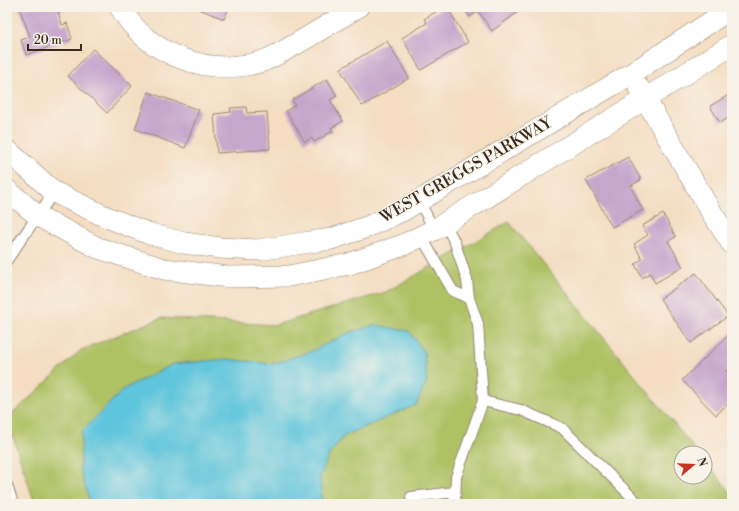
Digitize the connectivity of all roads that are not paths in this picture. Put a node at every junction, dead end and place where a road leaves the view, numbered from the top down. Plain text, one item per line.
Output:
1 (120, 7) edge
2 (358, 7) edge
3 (732, 8) edge
4 (732, 45) edge
5 (630, 74) junction
6 (646, 100) junction
7 (7, 150) edge
8 (7, 190) edge
9 (54, 192) junction
10 (419, 200) junction
11 (38, 216) junction
12 (433, 230) junction
13 (732, 244) edge
14 (7, 260) edge
15 (469, 298) junction
16 (483, 401) junction
17 (7, 485) edge
18 (455, 492) junction
19 (13, 504) edge
20 (413, 504) edge
21 (455, 504) edge
22 (640, 504) edge

1 - 2 street
3 - 5 street, WEST GREGGS PARKWAY
4 - 6 street, WEST GREGGS PARKWAY
5 - 6 street
5 - 10 street, WEST GREGGS PARKWAY
6 - 12 street, WEST GREGGS PARKWAY
6 - 13 street
7 - 9 street, WEST GREGGS PARKWAY
8 - 11 street, WEST GREGGS PARKWAY
9 - 10 street, WEST GREGGS PARKWAY
9 - 11 lane
10 - 12 lane
11 - 12 street, WEST GREGGS PARKWAY
11 - 14 lane
12 - 15 lane
12 - 15 lane
15 - 16 lane
16 - 18 lane
16 - 22 lane
17 - 19 lane
18 - 20 lane
18 - 21 lane

